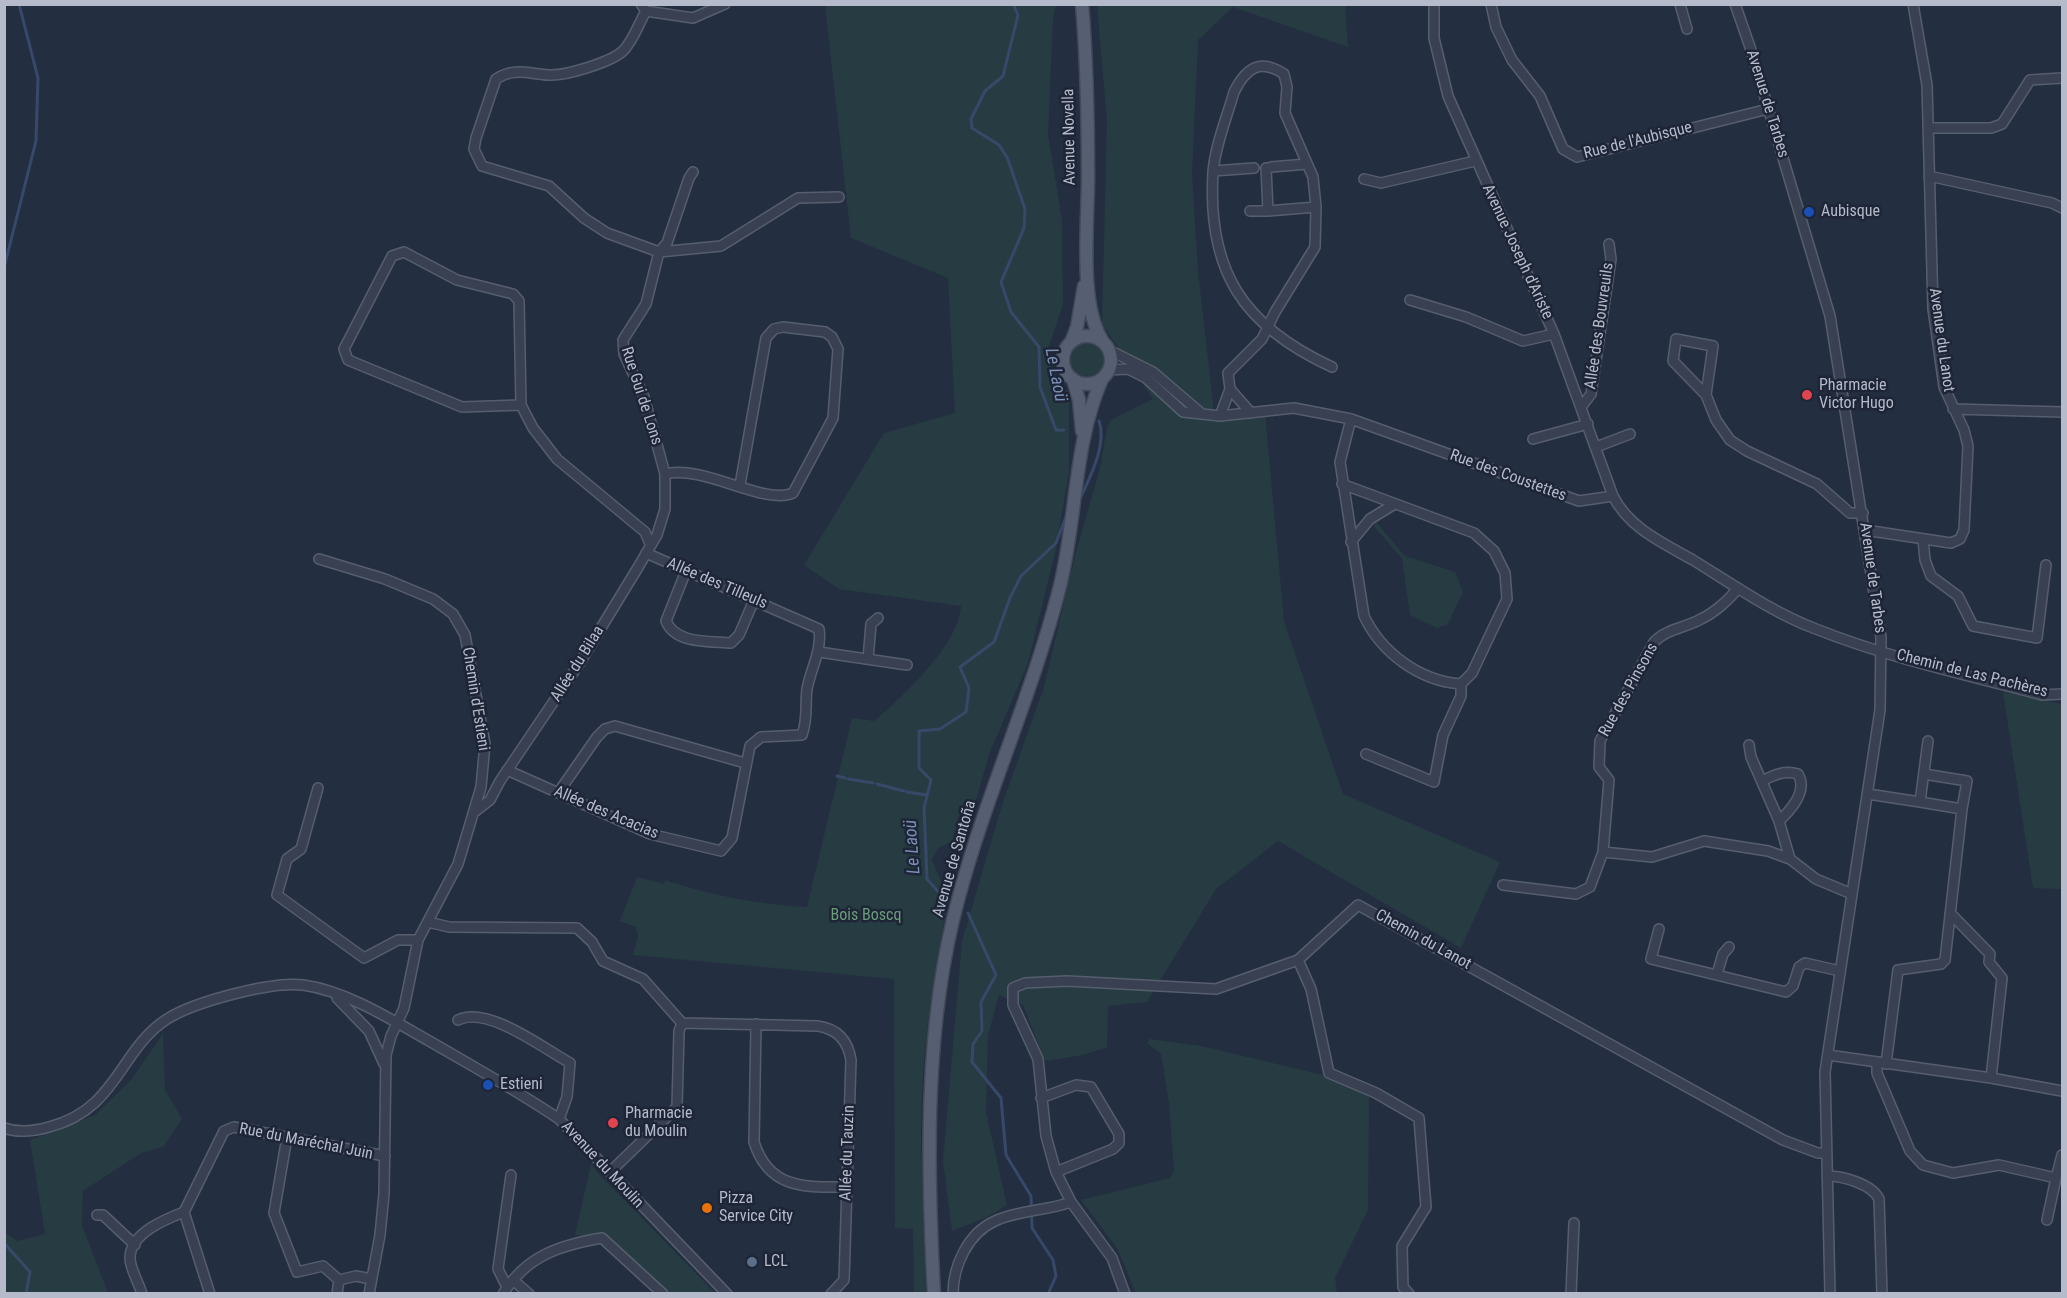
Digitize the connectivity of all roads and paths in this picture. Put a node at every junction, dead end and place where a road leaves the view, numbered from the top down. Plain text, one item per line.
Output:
1 (725, 4) edge
2 (1082, 4) edge
3 (1434, 4) edge
4 (1491, 4) edge
5 (1680, 4) edge
6 (1735, 4) edge
7 (1913, 4) edge
8 (644, 8) edge
9 (1687, 29) dead end
10 (2062, 78) edge
11 (1768, 109) junction
12 (1928, 128) junction
13 (1475, 161) junction
14 (1307, 164) junction
15 (1254, 168) dead end
16 (1213, 171) junction
17 (693, 172) dead end
18 (1929, 176) junction
19 (1364, 179) dead end
20 (839, 197) dead end
21 (1316, 207) junction
22 (2062, 208) edge
23 (1251, 211) dead end
24 (1268, 211) junction
25 (1608, 244) dead end
26 (659, 252) junction
27 (1087, 270) junction
28 (1410, 300) dead end
29 (1268, 327) junction
30 (1554, 334) junction
31 (1072, 340) junction
32 (1106, 345) junction
33 (1332, 367) dead end
34 (1106, 375) junction
35 (1073, 379) junction
36 (1230, 389) junction
37 (1706, 394) junction
38 (521, 405) junction
39 (1582, 406) junction
40 (1953, 409) junction
41 (1251, 412) junction
42 (2062, 412) edge
43 (1204, 416) junction
44 (1220, 416) junction
45 (1351, 419) junction
46 (1588, 424) junction
47 (1630, 434) dead end
48 (1533, 439) dead end
49 (1083, 445) junction
50 (1596, 447) junction
51 (665, 474) junction
52 (1342, 484) junction
53 (740, 485) junction
54 (1612, 496) junction
55 (1393, 505) junction
56 (1863, 513) junction
57 (1865, 530) junction
58 (1923, 539) junction
59 (1351, 542) junction
60 (650, 543) junction
61 (646, 553) junction
62 (319, 559) dead end
63 (2046, 565) dead end
64 (686, 571) junction
65 (1738, 588) junction
66 (754, 600) junction
67 (878, 618) dead end
68 (1882, 651) junction
69 (819, 652) junction
70 (868, 659) junction
71 (907, 665) dead end
72 (1461, 684) junction
73 (2062, 694) edge
74 (1928, 741) dead end
75 (1749, 745) dead end
76 (1366, 754) dead end
77 (744, 763) junction
78 (507, 770) junction
79 (1924, 774) junction
80 (500, 781) junction
81 (1762, 781) junction
82 (481, 787) junction
83 (318, 788) dead end
84 (558, 793) junction
85 (1868, 794) junction
86 (1920, 802) junction
87 (1962, 809) junction
88 (474, 813) junction
89 (1779, 821) junction
90 (1603, 852) junction
91 (1790, 859) junction
92 (1503, 885) dead end
93 (1852, 894) junction
94 (1950, 913) junction
95 (428, 922) junction
96 (1659, 929) dead end
97 (418, 940) junction
98 (1729, 947) dead end
99 (1298, 960) junction
100 (1840, 971) junction
101 (1718, 974) junction
102 (331, 993) junction
103 (458, 1020) dead end
104 (397, 1023) junction
105 (682, 1023) junction
106 (756, 1024) junction
107 (1828, 1055) junction
108 (1881, 1063) junction
109 (386, 1068) junction
110 (1991, 1078) junction
111 (2062, 1091) edge
112 (1041, 1098) junction
113 (559, 1119) junction
114 (4, 1128) edge
115 (288, 1137) junction
116 (1826, 1153) junction
117 (2062, 1155) edge
118 (385, 1156) junction
119 (610, 1172) junction
120 (1056, 1172) junction
121 (511, 1175) dead end
122 (1827, 1176) junction
123 (2056, 1178) junction
124 (847, 1187) junction
125 (1071, 1202) junction
126 (184, 1212) junction
127 (97, 1215) dead end
128 (2047, 1220) dead end
129 (1574, 1223) dead end
130 (135, 1245) junction
131 (371, 1279) junction
132 (339, 1280) junction
133 (508, 1287) edge
134 (142, 1293) edge
135 (210, 1293) edge
136 (337, 1293) edge
137 (369, 1293) edge
138 (528, 1293) edge
139 (663, 1293) edge
140 (727, 1293) edge
141 (831, 1293) edge
142 (934, 1293) edge
143 (953, 1293) edge
144 (1125, 1293) edge
145 (1409, 1293) edge
146 (1571, 1293) edge
147 (1830, 1293) edge
148 (1882, 1293) edge

1 - 8 street
2 - 27 main road, Avenue Novella
3 - 13 street, Avenue Joseph d'Ariste
4 - 11 street, Rue de l'Aubisque
5 - 9 street
6 - 11 street, Avenue de Tarbes
7 - 12 street, Avenue du Lanot
8 - 26 street
10 - 12 street
11 - 56 street, Avenue de Tarbes
12 - 18 street, Avenue du Lanot
13 - 19 street
13 - 30 street, Avenue Joseph d'Ariste
14 - 16 street
14 - 21 street
14 - 24 street
15 - 16 street
16 - 29 street
17 - 26 street, Rue Gui de Lons
18 - 22 street
18 - 40 street, Avenue du Lanot
20 - 26 street
21 - 24 street
21 - 29 street
23 - 24 street
25 - 39 street, Allée des Bouvreuils
26 - 51 street, Rue Gui de Lons
27 - 31 main road, Avenue Novella
27 - 32 main road, Avenue Novella
28 - 30 street
29 - 33 street
29 - 36 street
30 - 39 street, Avenue Joseph d'Ariste
31 - 32 main road
31 - 35 main road
32 - 34 main road
32 - 43 street
34 - 35 main road
34 - 43 street, Rue des Coustettes
34 - 49 main road, Avenue de Santoña
35 - 49 main road, Avenue de Santoña
36 - 41 street
36 - 44 street
37 - 37 street
37 - 56 street
38 - 38 street
38 - 60 street
39 - 46 street, Avenue Joseph d'Ariste
40 - 42 street
40 - 58 street, Avenue du Lanot
41 - 44 street, Rue des Coustettes
41 - 45 street, Rue des Coustettes
43 - 44 street, Rue des Coustettes
45 - 52 street
45 - 54 street, Rue des Coustettes
46 - 48 street
46 - 50 street, Avenue Joseph d'Ariste
47 - 50 street
49 - 142 main road, Avenue de Santoña
50 - 54 street, Avenue Joseph d'Ariste
51 - 53 street
51 - 60 street, Rue Gui de Lons
52 - 55 street
52 - 59 street
53 - 53 street
54 - 65 street
55 - 59 street
55 - 72 street
56 - 57 street, Avenue de Tarbes
57 - 58 street, Avenue du Lanot
57 - 68 street, Avenue de Tarbes
58 - 63 street
59 - 72 street
60 - 61 street, Allée du Bilaa
61 - 64 street, Allée des Tilleuls
61 - 78 street, Allée du Bilaa
62 - 82 street, Chemin d'Estieni
64 - 66 street, Allée des Tilleuls
64 - 66 street
65 - 68 street
65 - 90 street, Rue des Pinsons
66 - 69 street, Allée des Tilleuls
67 - 70 street
68 - 73 street, Chemin de Las Pachères
68 - 85 street, Avenue de Tarbes
69 - 70 street
69 - 77 street, Allée des Acacias
70 - 71 street
72 - 76 street
74 - 79 street
75 - 81 street
77 - 84 street
77 - 84 street, Allée des Acacias
78 - 80 street, Allée du Bilaa
78 - 84 street, Allée des Acacias
79 - 86 street
79 - 87 street
80 - 82 street
80 - 88 street, Allée du Bilaa
81 - 89 street
81 - 89 street
82 - 88 street, Chemin d'Estieni
83 - 97 street
85 - 86 street
85 - 93 street, Avenue de Tarbes
86 - 87 street
87 - 94 street
88 - 95 street, Chemin d'Estieni
89 - 91 street
90 - 91 street
90 - 92 street, Rue des Pinsons
91 - 93 street
93 - 100 street, Avenue de Tarbes
94 - 108 street
94 - 110 street
95 - 97 street, Chemin d'Estieni
95 - 105 street
96 - 101 street
97 - 104 street, Chemin d'Estieni
98 - 101 street
99 - 112 street, Chemin du Lanot
99 - 116 street, Chemin du Lanot
99 - 145 street
100 - 101 street
100 - 107 street, Avenue de Tarbes
102 - 104 street, Avenue du Moulin
102 - 109 street
102 - 114 street, Avenue du Moulin
103 - 113 street
104 - 109 street, Chemin d'Estieni
104 - 113 street, Avenue du Moulin
105 - 106 street
105 - 119 street
106 - 124 street
106 - 124 street, Allée du Tauzin
107 - 108 street
107 - 116 street, Avenue de Tarbes
108 - 110 street
108 - 123 street
109 - 118 street, Chemin d'Estieni
110 - 111 street
112 - 120 street, Chemin du Lanot
112 - 120 street
113 - 119 street, Avenue du Moulin
115 - 118 street, Rue du Maréchal Juin
115 - 126 street, Rue du Maréchal Juin
115 - 132 street
116 - 122 street, Avenue de Tarbes
117 - 123 street
118 - 131 street, Chemin d'Estieni
119 - 140 street, Avenue du Moulin
120 - 125 street, Chemin du Lanot
121 - 133 street
122 - 147 street, Avenue de Tarbes
122 - 148 street
123 - 128 street
124 - 141 street, Allée du Tauzin
125 - 143 street
125 - 144 street, Chemin du Lanot
126 - 130 street
126 - 135 street
127 - 130 street
129 - 146 street
130 - 134 street
131 - 132 street
131 - 137 street, Chemin d'Estieni
132 - 136 street
133 - 138 street
133 - 139 street

